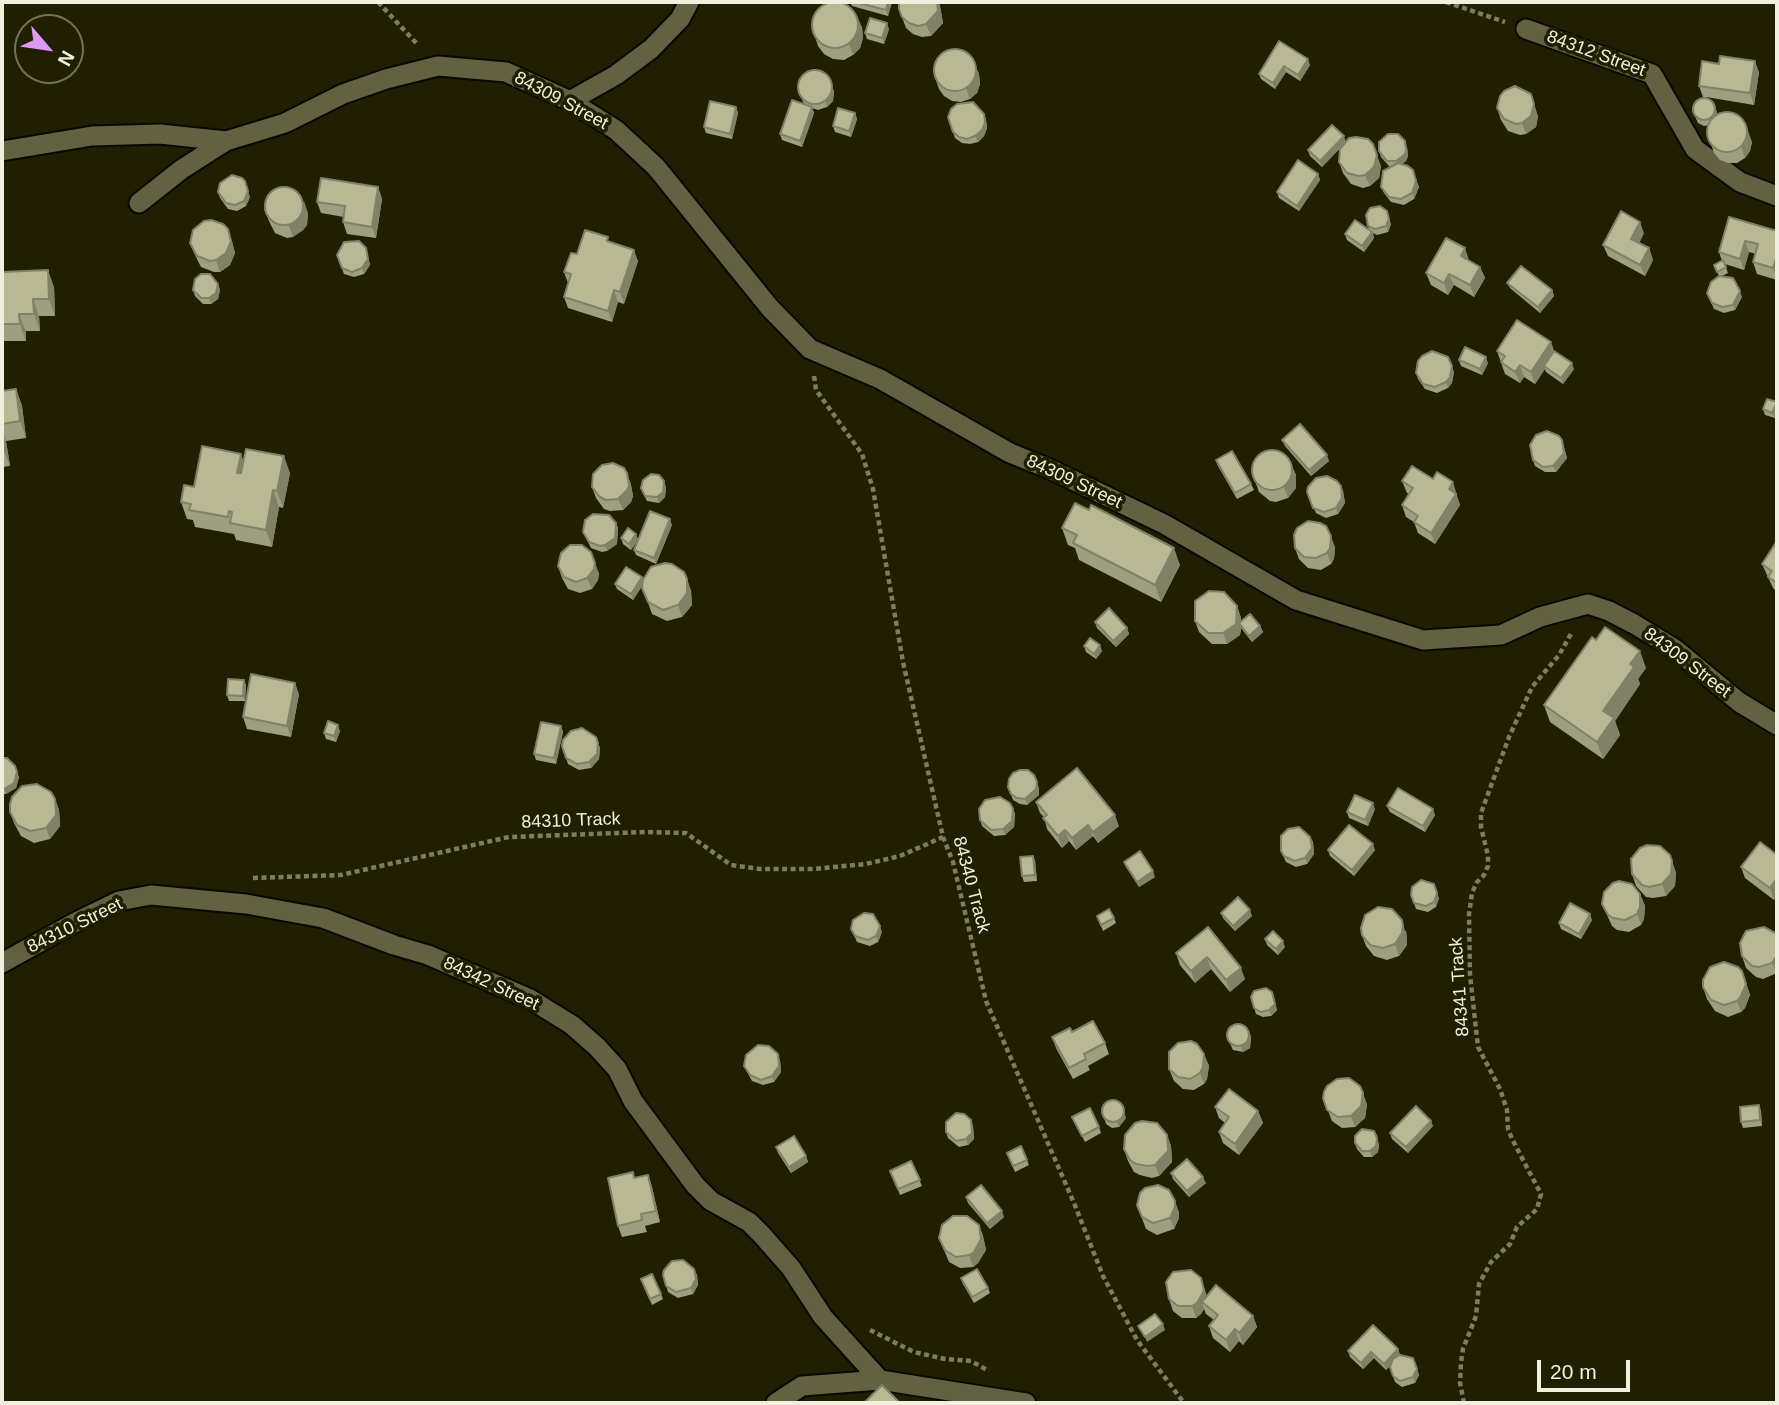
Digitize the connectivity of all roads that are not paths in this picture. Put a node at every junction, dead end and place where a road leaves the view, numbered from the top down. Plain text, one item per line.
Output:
1 (689, 2) edge
2 (1526, 29) road end
3 (570, 101) junction
4 (226, 141) junction
5 (2, 151) edge
6 (1777, 196) edge
7 (138, 203) dead end
8 (1777, 725) edge
9 (193, 898) joint
10 (2, 963) edge
11 (880, 1380) junction
12 (776, 1403) edge
13 (1023, 1403) edge

1 - 3 street
2 - 6 street, 84312 Street
3 - 4 street, 84309 Street
3 - 8 street, 84309 Street
4 - 5 street
4 - 7 street
9 - 10 street, 84310 Street
9 - 11 street, 84342 Street
11 - 12 street
11 - 13 street

